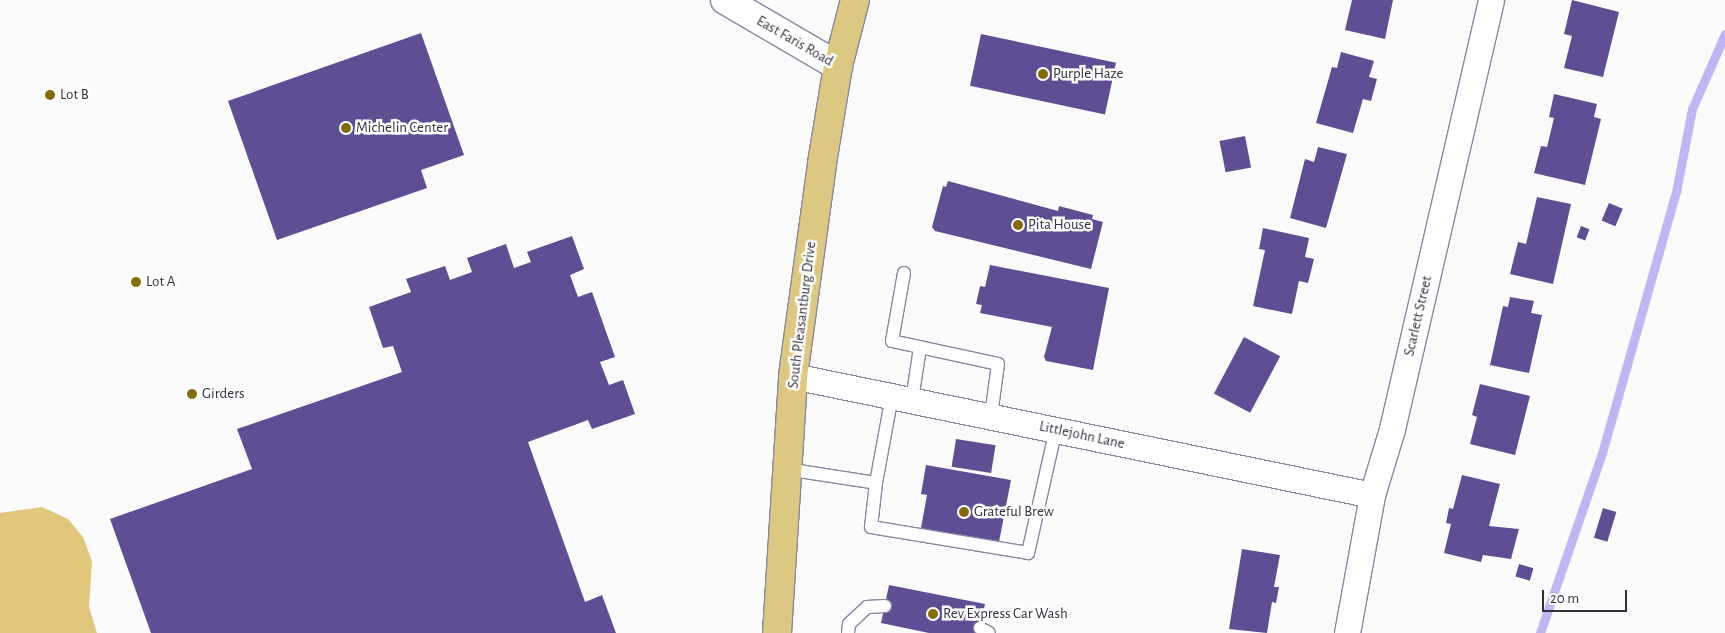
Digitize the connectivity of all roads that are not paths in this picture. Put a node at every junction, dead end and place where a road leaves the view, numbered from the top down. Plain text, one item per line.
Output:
1 (725, 0) edge
2 (856, 0) edge
3 (1491, 0) edge
4 (838, 66) junction
5 (904, 273) dead end
6 (920, 348) junction
7 (793, 376) junction
8 (902, 398) junction
9 (991, 416) junction
10 (1056, 429) junction
11 (786, 469) junction
12 (876, 483) junction
13 (1372, 495) junction
14 (884, 606) dead end
15 (777, 633) edge
16 (848, 633) edge
17 (1347, 633) edge

1 - 4 main road, East Faris Road
2 - 4 main road, South Pleasantburg Drive
3 - 13 street, Scarlett Street
4 - 7 main road, South Pleasantburg Drive
5 - 6 lane
6 - 8 lane
6 - 9 lane
7 - 8 street, Littlejohn Lane
7 - 11 main road, South Pleasantburg Drive
8 - 9 street, Littlejohn Lane
8 - 12 lane
9 - 10 street, Littlejohn Lane
10 - 12 lane
10 - 13 street, Littlejohn Lane
11 - 12 lane
11 - 15 main road, South Pleasantburg Drive
13 - 17 street, Scarlett Street
14 - 16 lane

